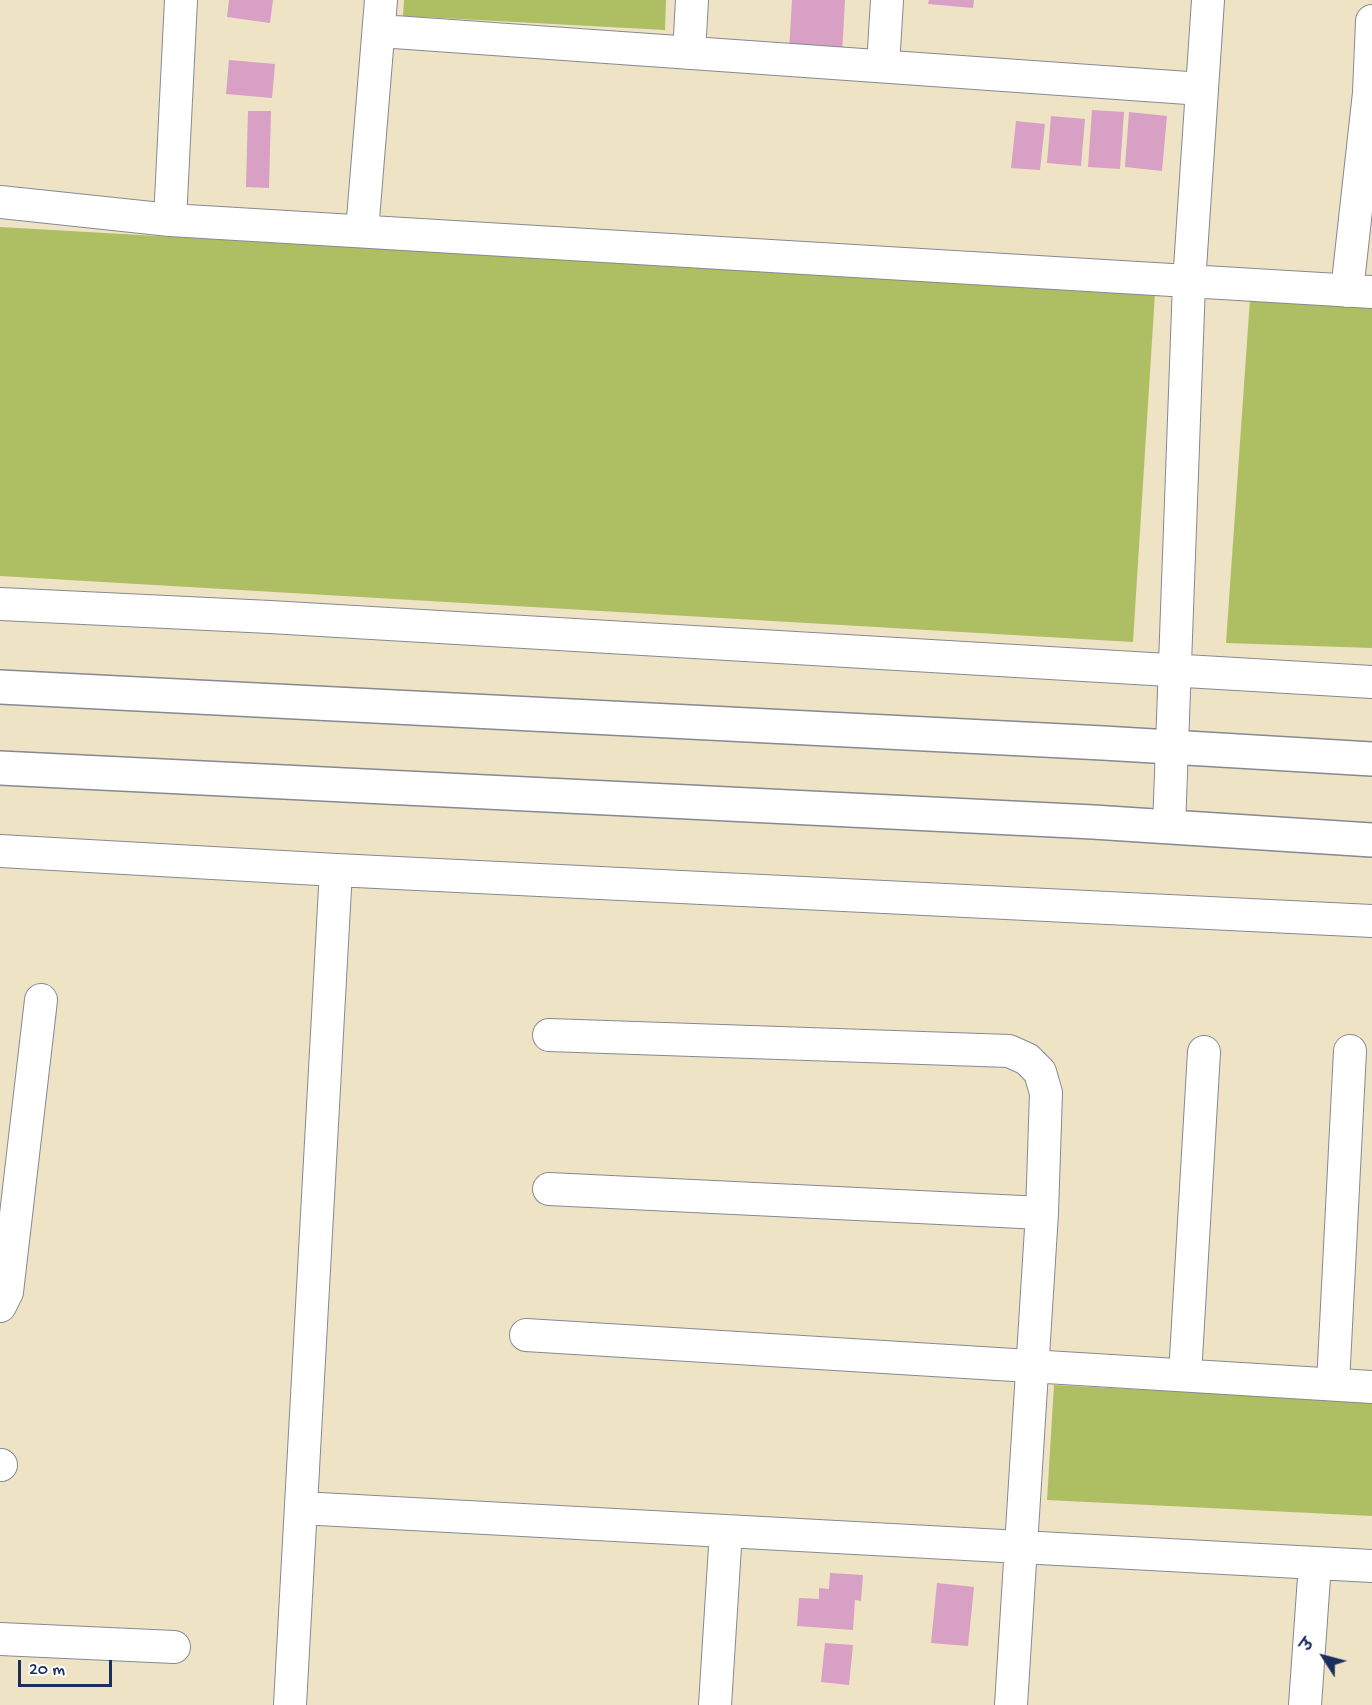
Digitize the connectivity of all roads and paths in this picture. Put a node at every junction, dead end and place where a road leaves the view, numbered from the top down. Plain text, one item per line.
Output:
1 (180, 0) edge
2 (381, 0) edge
3 (692, 0) edge
4 (887, 0) edge
5 (1208, 0) edge
6 (1372, 21) edge
7 (380, 31) junction
8 (688, 53) junction
9 (883, 66) junction
10 (1202, 89) junction
11 (1371, 93) edge
12 (0, 202) edge
13 (170, 220) junction
14 (362, 231) junction
15 (1190, 283) junction
16 (1359, 292) edge
17 (0, 604) edge
18 (1176, 671) junction
19 (1372, 682) edge
20 (0, 687) edge
21 (1173, 747) junction
22 (1372, 759) edge
23 (0, 768) edge
24 (1169, 827) junction
25 (1372, 840) edge
26 (0, 851) edge
27 (336, 870) junction
28 (1372, 921) edge
29 (41, 1000) dead end
30 (549, 1035) dead end
31 (1350, 1051) dead end
32 (1204, 1052) dead end
33 (549, 1189) dead end
34 (1042, 1213) junction
35 (0, 1306) edge
36 (525, 1335) dead end
37 (1033, 1365) junction
38 (1185, 1375) junction
39 (1333, 1384) junction
40 (1372, 1386) edge
41 (301, 1508) junction
42 (726, 1531) junction
43 (1021, 1547) junction
44 (1315, 1563) junction
45 (1372, 1566) edge
46 (0, 1639) edge
47 (174, 1647) dead end
48 (290, 1705) edge
49 (715, 1705) edge
50 (1011, 1705) edge
51 (1305, 1705) edge

1 - 13 street
2 - 7 street
3 - 8 street
4 - 9 street
5 - 10 street
6 - 11 street
7 - 8 street
7 - 14 street
8 - 9 street
9 - 10 street
10 - 15 street
11 - 16 street
12 - 13 street
13 - 14 street
14 - 15 street
15 - 16 street
15 - 18 street
17 - 18 street
18 - 19 street
18 - 21 street
20 - 21 street
21 - 22 street
21 - 24 street
23 - 24 street
24 - 25 street
26 - 27 street
27 - 28 street
27 - 41 street
29 - 35 street
30 - 34 street
31 - 39 street
32 - 38 street
33 - 34 street
34 - 37 street
36 - 37 street
37 - 38 street
37 - 43 street
38 - 39 street
39 - 40 street
41 - 42 street
41 - 48 street
42 - 43 street
42 - 49 street
43 - 44 street
43 - 50 street
44 - 45 street
44 - 51 street
46 - 47 street

